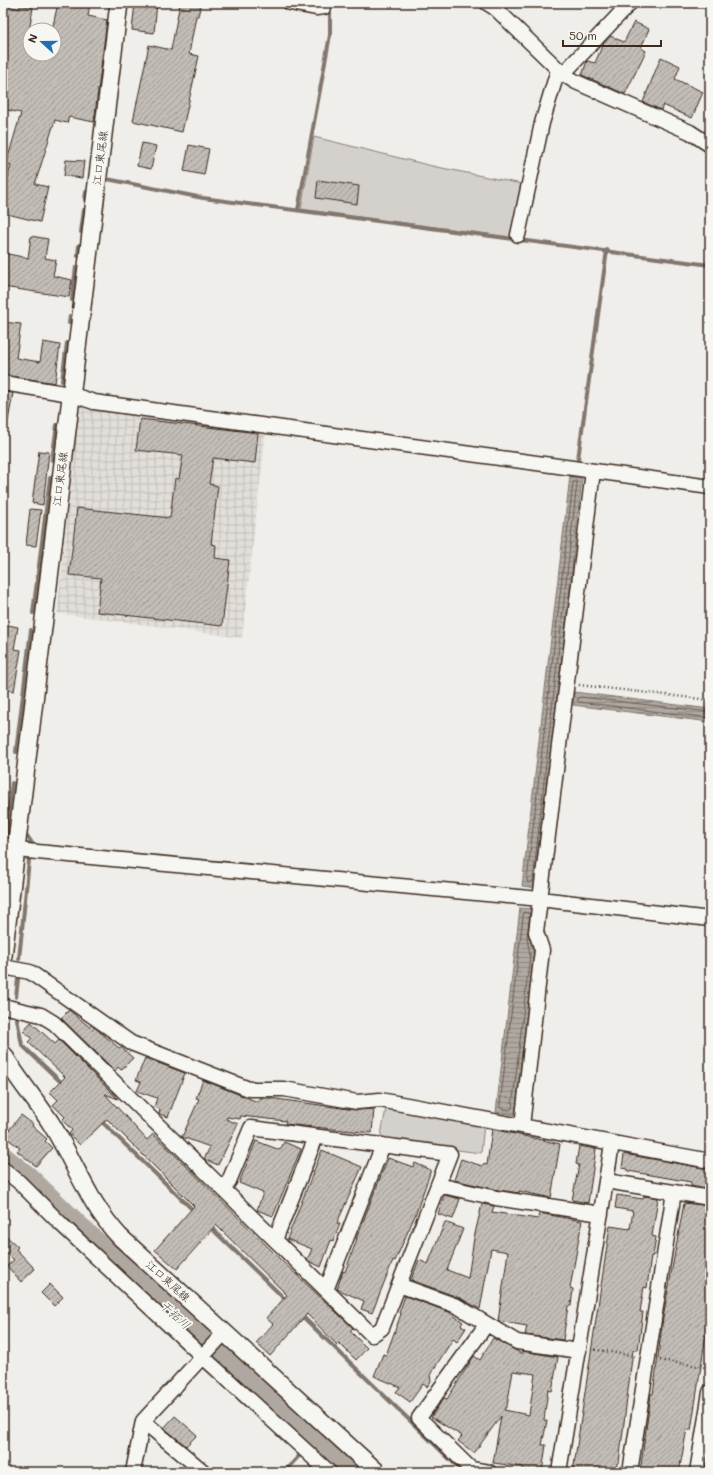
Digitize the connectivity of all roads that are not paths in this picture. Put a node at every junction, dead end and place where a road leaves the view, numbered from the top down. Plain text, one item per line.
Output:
1 (119, 3) edge
2 (290, 3) edge
3 (324, 3) edge
4 (487, 3) edge
5 (630, 3) edge
6 (560, 72) junction
7 (710, 145) edge
8 (518, 235) dead end
9 (3, 383) edge
10 (70, 394) junction
11 (593, 471) junction
12 (710, 487) edge
13 (9, 847) edge
14 (540, 899) junction
15 (710, 919) edge
16 (3, 956) edge
17 (3, 967) edge
18 (3, 1006) edge
19 (4, 1060) edge
20 (522, 1126) junction
21 (316, 1137) junction
22 (612, 1144) junction
23 (383, 1145) junction
24 (710, 1161) edge
25 (3, 1169) edge
26 (606, 1181) junction
27 (438, 1185) junction
28 (223, 1189) junction
29 (674, 1192) junction
30 (710, 1198) edge
31 (601, 1214) junction
32 (275, 1240) junction
33 (399, 1285) junction
34 (326, 1290) junction
35 (486, 1324) junction
36 (220, 1337) junction
37 (579, 1351) junction
38 (204, 1355) junction
39 (710, 1392) edge
40 (143, 1421) junction
41 (133, 1472) edge
42 (204, 1472) edge
43 (330, 1472) edge
44 (377, 1472) edge
45 (489, 1472) edge
46 (559, 1472) edge
47 (630, 1472) edge
48 (697, 1472) edge

1 - 10 main road, 江口東尾線
2 - 3 street
4 - 6 street
5 - 6 street
6 - 7 street
6 - 8 street
9 - 10 street
10 - 11 street
10 - 13 main road, 江口東尾線
11 - 12 street
11 - 14 street
13 - 14 street
13 - 16 main road, 江口東尾線
14 - 15 street
14 - 20 street
17 - 20 street
18 - 28 street
19 - 36 main road, 江口東尾線
20 - 22 street
21 - 23 street
21 - 28 street
21 - 32 street
22 - 24 street
22 - 26 street
23 - 27 street
23 - 34 street
25 - 38 street
26 - 29 street
26 - 31 street
27 - 31 street
27 - 33 street
28 - 32 street
29 - 30 street
29 - 47 street
31 - 37 street
32 - 34 street
33 - 34 street
33 - 35 street
35 - 37 street
35 - 45 street
36 - 38 street
36 - 44 main road, 江口東尾線
37 - 46 street
38 - 40 street
38 - 43 street
39 - 48 street
40 - 41 street
40 - 42 street

